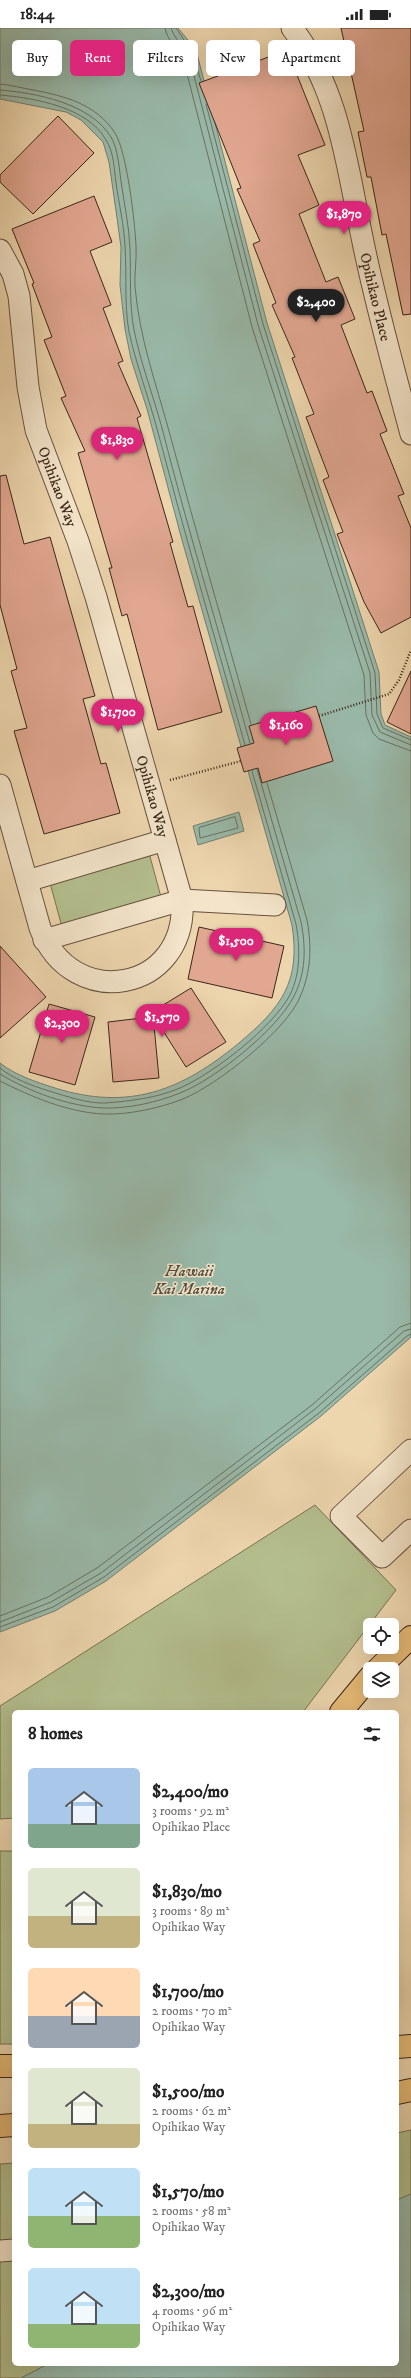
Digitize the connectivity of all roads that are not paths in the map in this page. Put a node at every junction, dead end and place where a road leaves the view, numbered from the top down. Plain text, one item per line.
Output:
1 (292, 28) edge
2 (0, 250) edge
3 (411, 434) edge
4 (0, 785) edge
5 (165, 840) junction
6 (27, 881) junction
7 (182, 900) junction
8 (276, 905) dead end
9 (44, 940) junction
10 (411, 1450) edge
11 (411, 1530) edge
12 (411, 1637) edge
13 (385, 1662) edge
14 (363, 1685) edge
15 (343, 1710) edge
16 (411, 2046) edge
17 (399, 2047) edge
18 (0, 2066) edge
19 (12, 2066) edge
20 (411, 2090) edge
21 (399, 2093) edge
22 (12, 2125) edge
23 (0, 2126) edge
24 (12, 2250) edge
25 (0, 2251) edge

1 - 3 street, Opihikao Place
2 - 5 street, Opihikao Way
4 - 6 street, Opihikao Way
5 - 6 street
5 - 7 street, Opihikao Way
6 - 9 street, Opihikao Way
7 - 8 street
7 - 9 street
7 - 9 street, Opihikao Way
10 - 11 street
12 - 13 main road
14 - 15 main road
16 - 17 main road
18 - 19 main road
20 - 21 main road
22 - 23 main road
24 - 25 street

